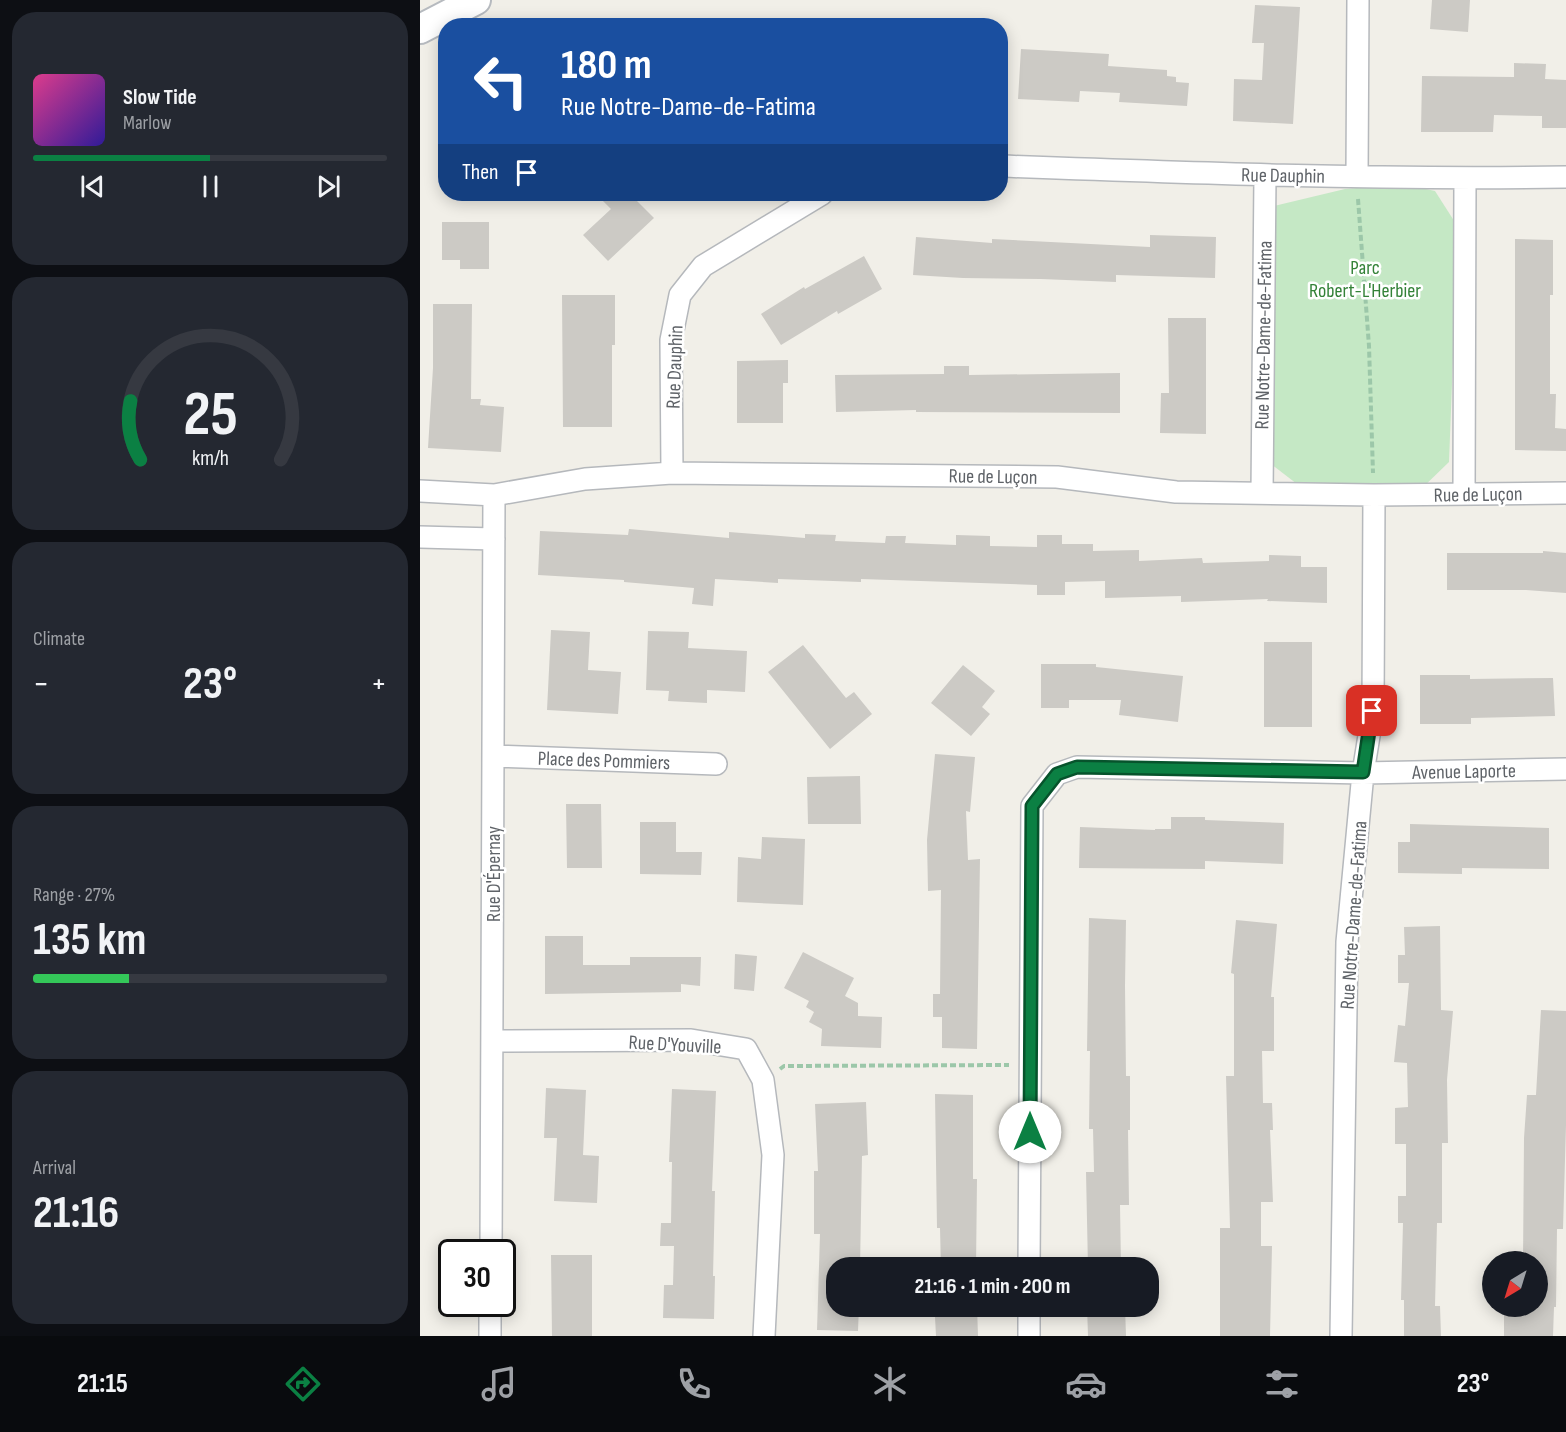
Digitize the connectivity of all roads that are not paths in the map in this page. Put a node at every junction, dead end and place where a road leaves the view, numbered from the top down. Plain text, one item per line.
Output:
1 (476, 0) edge
2 (1358, 0) edge
3 (441, 18) edge
4 (438, 20) edge
5 (420, 29) edge
6 (1008, 166) edge
7 (1265, 176) junction
8 (1357, 176) junction
9 (1566, 177) edge
10 (1465, 178) junction
11 (810, 201) edge
12 (672, 473) junction
13 (420, 491) edge
14 (1262, 493) junction
15 (1566, 493) edge
16 (1464, 494) junction
17 (494, 495) junction
18 (1374, 495) junction
19 (420, 537) edge
20 (494, 539) junction
21 (494, 756) junction
22 (716, 764) dead end
23 (1566, 769) edge
24 (1363, 772) junction
25 (492, 1041) junction
26 (490, 1239) edge
27 (1029, 1257) edge
28 (490, 1317) edge
29 (1029, 1317) edge
30 (490, 1336) edge
31 (764, 1336) edge
32 (1029, 1336) edge
33 (1341, 1336) edge

1 - 3 street
2 - 8 street
4 - 5 street
6 - 7 street, Rue Dauphin
7 - 8 street, Rue Dauphin
7 - 14 street, Rue Notre-Dame-de-Fatima
8 - 10 street, Rue Dauphin
9 - 10 street, Rue Dauphin
10 - 16 street
11 - 12 street, Rue Dauphin
12 - 14 street, Rue de Luçon
12 - 17 street, Rue de Luçon
13 - 17 street, Rue de Luçon
14 - 18 street, Rue de Luçon
15 - 16 street, Rue de Luçon
16 - 18 street, Rue de Luçon
17 - 20 street, Rue D'Épernay
18 - 24 street, Rue Notre-Dame-de-Fatima
19 - 20 street
20 - 21 street, Rue D'Épernay
21 - 22 street, Place des Pommiers
21 - 25 street, Rue D'Épernay
23 - 24 street, Avenue Laporte
24 - 27 street, Avenue Laporte
24 - 33 street, Rue Notre-Dame-de-Fatima
25 - 26 street, Rue D'Épernay
25 - 31 street, Rue D'Youville
28 - 30 street
29 - 32 street

